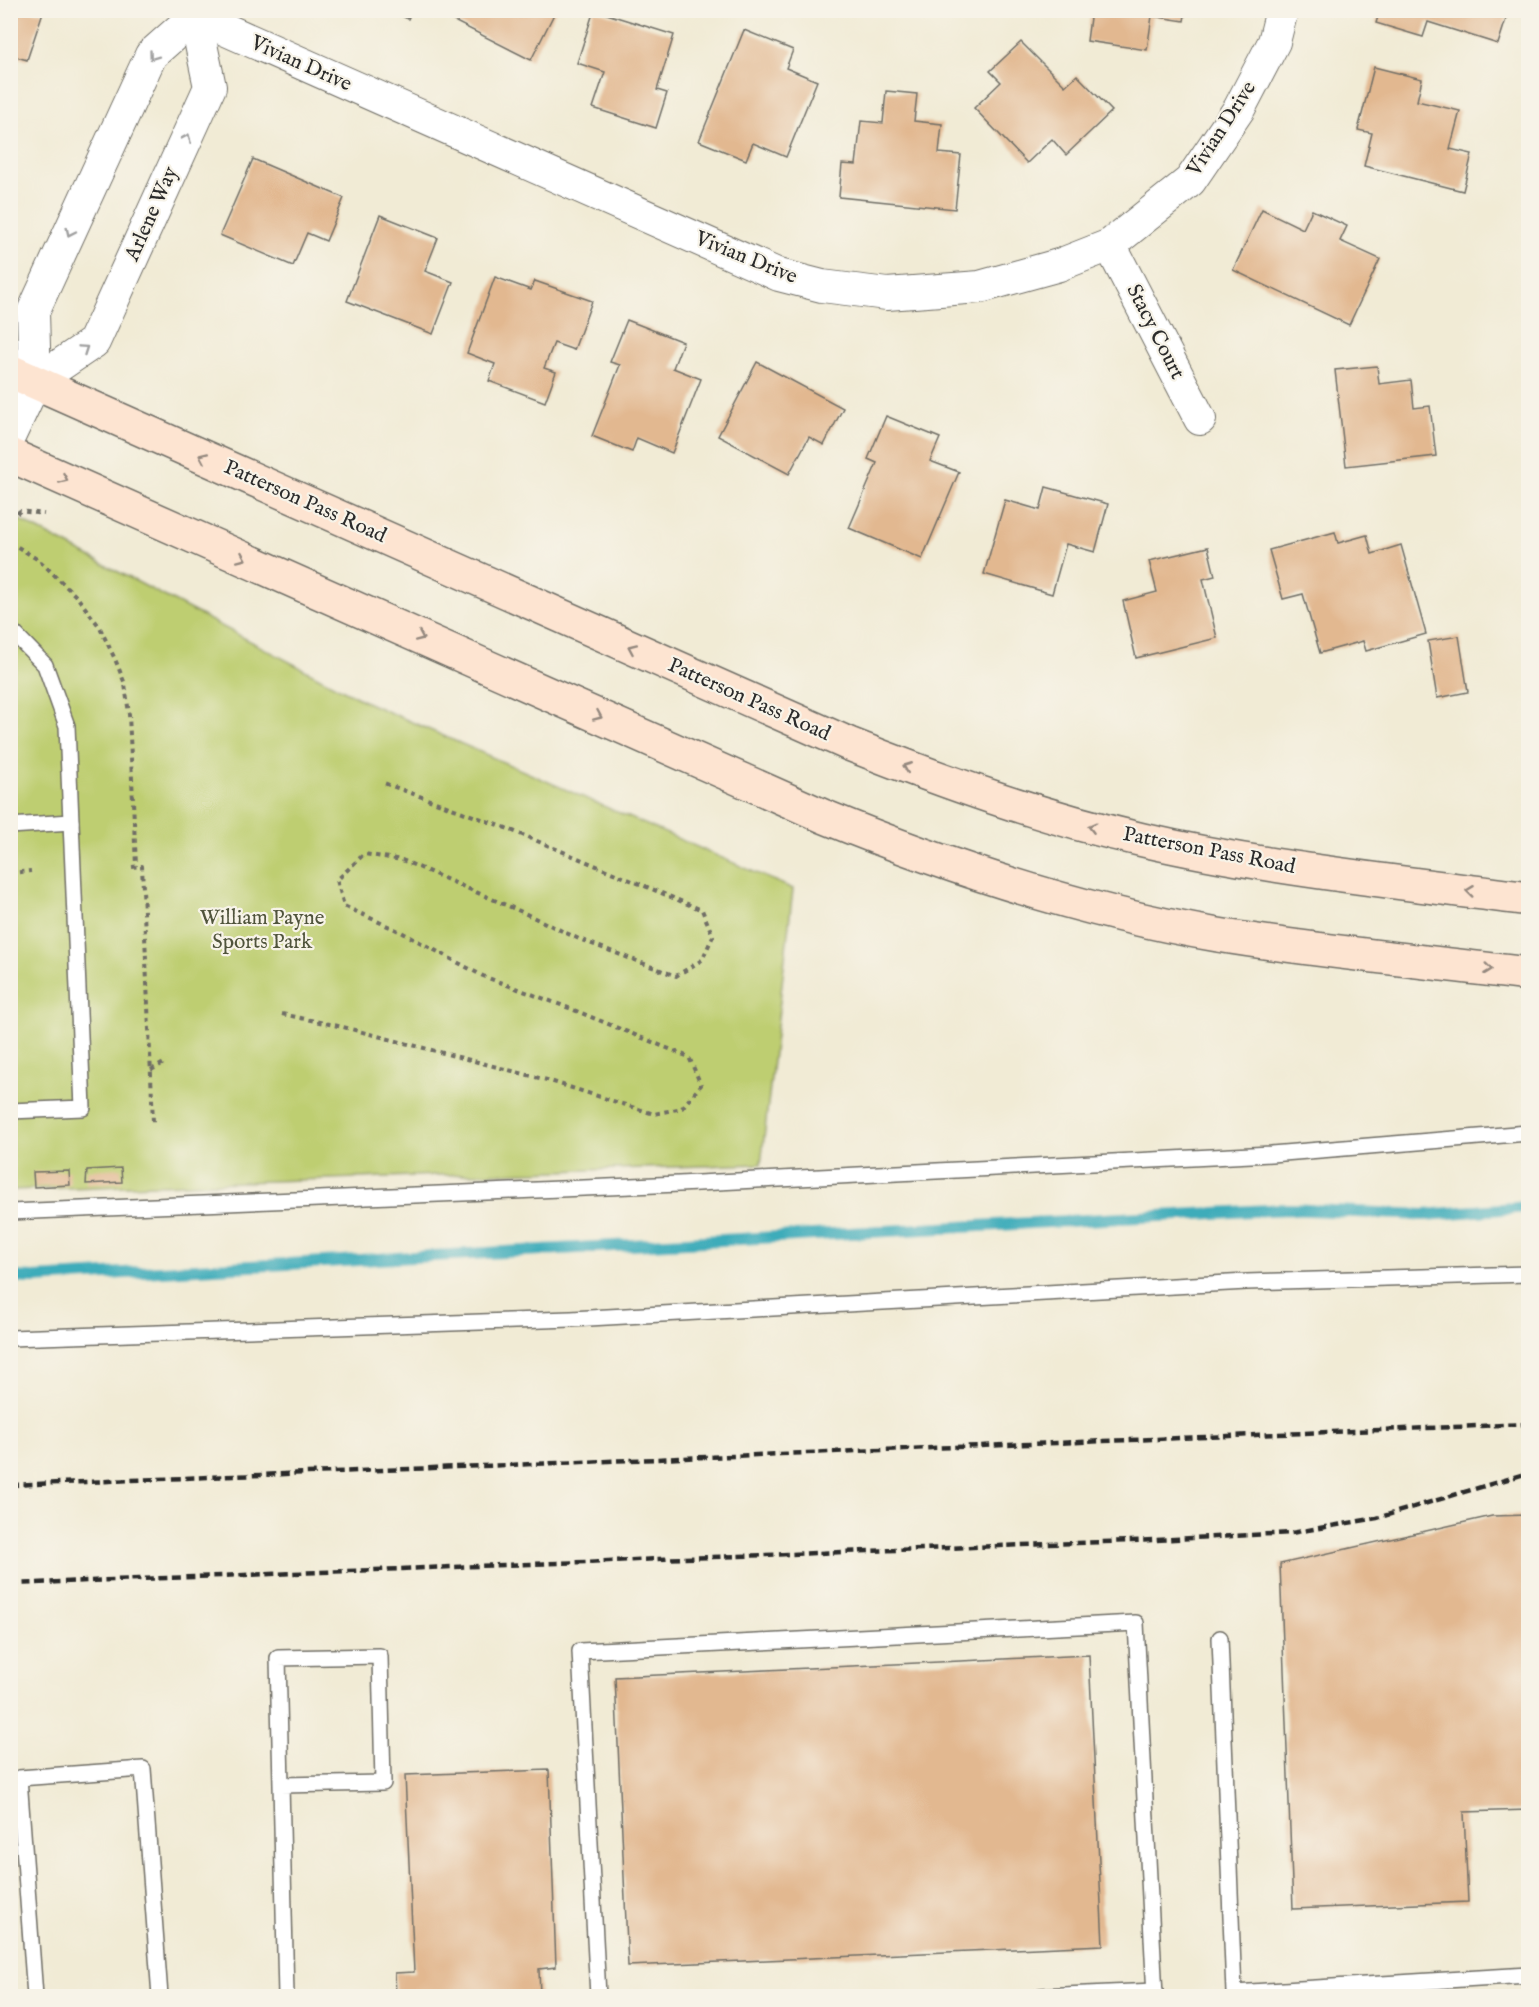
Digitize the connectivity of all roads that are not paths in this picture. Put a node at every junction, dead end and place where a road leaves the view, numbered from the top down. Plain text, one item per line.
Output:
1 (1282, 10) edge
2 (196, 14) edge
3 (1110, 245) junction
4 (23, 376) edge
5 (1200, 420) dead end
6 (10, 435) edge
7 (10, 455) edge
8 (10, 629) edge
9 (71, 822) junction
10 (10, 826) edge
11 (1528, 899) edge
12 (1528, 974) edge
13 (10, 1111) edge
14 (1528, 1133) edge
15 (10, 1212) edge
16 (1528, 1274) edge
17 (10, 1338) edge
18 (1220, 1638) dead end
19 (19, 1778) junction
20 (281, 1785) junction
21 (10, 1800) edge
22 (1528, 1975) edge
23 (1155, 1994) edge
24 (35, 1996) edge
25 (159, 1996) edge
26 (286, 1996) edge
27 (598, 1996) edge
28 (1041, 1996) edge

1 - 3 street, Vivian Drive
2 - 3 street, Vivian Drive
2 -> 4 street
4 -> 2 street, Arlene Way
3 - 5 street, Stacy Court
4 - 6 street
11 -> 4 main road, Patterson Pass Road
7 -> 12 main road
8 - 9 lane
9 - 10 lane
9 - 13 lane
14 - 15 lane
16 - 17 lane
18 - 22 lane
19 - 21 lane
19 - 24 lane
19 - 25 lane
20 - 20 lane
20 - 26 lane
23 - 27 lane
23 - 28 lane

